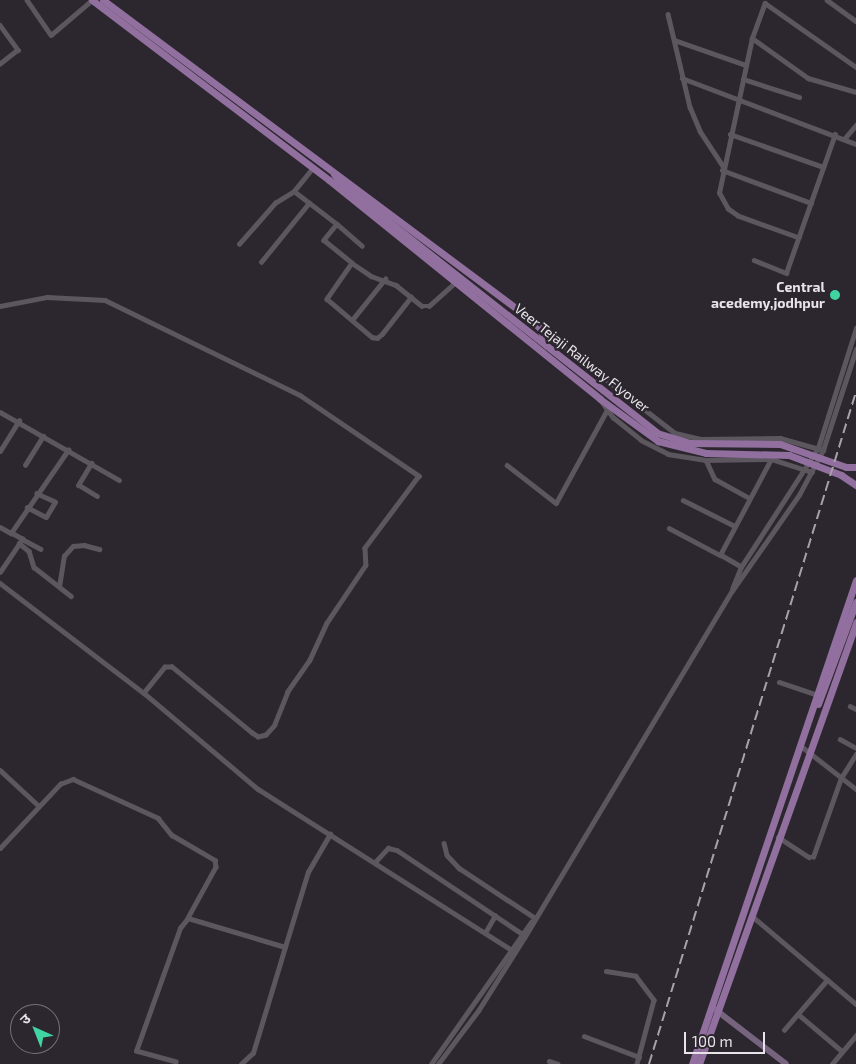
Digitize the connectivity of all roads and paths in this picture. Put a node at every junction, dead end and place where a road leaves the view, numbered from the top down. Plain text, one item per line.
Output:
1 (27, 0) edge
2 (92, 0) edge
3 (103, 0) edge
4 (827, 0) edge
5 (765, 2) edge
6 (668, 14) dead end
7 (856, 21) edge
8 (0, 26) edge
9 (752, 38) junction
10 (674, 40) junction
11 (0, 64) edge
12 (746, 65) junction
13 (856, 67) edge
14 (682, 78) junction
15 (743, 79) junction
16 (856, 92) edge
17 (739, 97) junction
18 (799, 97) dead end
19 (856, 125) edge
20 (730, 134) junction
21 (835, 134) junction
22 (845, 138) junction
23 (856, 144) edge
24 (823, 167) junction
25 (722, 168) junction
26 (311, 170) dead end
27 (334, 174) junction
28 (329, 180) junction
29 (341, 184) junction
30 (294, 191) junction
31 (310, 203) junction
32 (811, 203) junction
33 (337, 224) junction
34 (799, 238) junction
35 (239, 244) dead end
36 (362, 246) dead end
37 (754, 260) dead end
38 (261, 262) dead end
39 (352, 263) junction
40 (384, 279) junction
41 (456, 282) junction
42 (411, 296) junction
43 (0, 306) edge
44 (352, 320) junction
45 (540, 328) junction
46 (856, 328) edge
47 (856, 349) edge
48 (550, 356) junction
49 (600, 399) junction
50 (607, 410) junction
51 (0, 412) edge
52 (19, 422) junction
53 (43, 436) junction
54 (818, 448) junction
55 (68, 450) junction
56 (823, 450) junction
57 (0, 451) edge
58 (771, 459) junction
59 (706, 460) junction
60 (92, 463) junction
61 (25, 465) dead end
62 (507, 466) dead end
63 (856, 467) edge
64 (805, 470) junction
65 (812, 472) junction
66 (119, 480) dead end
67 (856, 485) edge
68 (37, 494) junction
69 (97, 496) dead end
70 (749, 498) junction
71 (683, 500) dead end
72 (27, 507) junction
73 (735, 526) junction
74 (0, 527) edge
75 (669, 528) dead end
76 (10, 533) junction
77 (21, 541) junction
78 (41, 549) dead end
79 (99, 549) dead end
80 (720, 555) junction
81 (2, 565) edge
82 (741, 567) junction
83 (0, 572) edge
84 (856, 580) edge
85 (0, 583) edge
86 (59, 586) junction
87 (732, 591) junction
88 (71, 596) dead end
89 (856, 602) edge
90 (856, 622) edge
91 (854, 632) edge
92 (778, 682) dead end
93 (144, 693) junction
94 (820, 694) junction
95 (850, 706) dead end
96 (856, 709) edge
97 (822, 716) junction
98 (840, 739) dead end
99 (801, 746) junction
100 (856, 748) edge
101 (808, 751) junction
102 (856, 754) edge
103 (0, 770) edge
104 (841, 778) junction
105 (856, 789) edge
106 (39, 806) junction
107 (330, 834) junction
108 (778, 837) junction
109 (444, 843) dead end
110 (0, 848) edge
111 (375, 862) junction
112 (750, 915) junction
113 (495, 916) junction
114 (188, 918) junction
115 (535, 918) junction
116 (485, 933) junction
117 (521, 933) junction
118 (285, 947) junction
119 (510, 949) junction
120 (606, 971) dead end
121 (827, 980) junction
122 (856, 1004) edge
123 (715, 1008) junction
124 (798, 1014) junction
125 (784, 1030) dead end
126 (856, 1035) edge
127 (584, 1036) dead end
128 (842, 1051) junction
129 (639, 1056) junction
130 (550, 1061) dead end
131 (176, 1062) dead end
132 (241, 1064) edge
133 (431, 1064) edge
134 (438, 1064) edge
135 (558, 1064) edge
136 (637, 1064) edge
137 (692, 1064) edge
138 (699, 1064) edge
139 (786, 1064) edge
140 (832, 1064) edge

1 - 2 street
2 - 28 main road
3 - 27 main road
4 - 7 street
5 - 9 street
5 - 13 street
6 - 10 street
8 - 11 street
9 - 12 street
9 - 16 street
10 - 12 street
10 - 14 street
12 - 15 street
14 - 17 street
14 - 25 street
15 - 17 street
15 - 18 street
17 - 20 street
17 - 21 street
19 - 22 street
20 - 24 street
20 - 25 street
21 - 22 street
21 - 24 street
22 - 23 street
24 - 32 street
25 - 32 street
25 - 34 street
26 - 30 street
27 - 29 main road, Veer Tejaji Railway Flyover
27 - 45 main road
28 - 29 main road
28 - 41 main road
29 - 63 main road, Veer Tejaji Railway Flyover
30 - 31 street
30 - 35 street
31 - 33 street
31 - 38 street
32 - 34 street
33 - 36 street
33 - 39 street
34 - 37 street
39 - 40 street
39 - 44 street
40 - 42 street
40 - 44 street
41 - 42 street
41 - 48 main road
42 - 44 street
43 - 93 street
45 - 48 main road
45 - 54 street
46 - 54 street
47 - 56 street
48 - 49 main road
49 - 50 street
49 - 67 main road
50 - 59 street
50 - 62 street
51 - 52 street
52 - 53 street
52 - 57 street
53 - 55 street
53 - 61 street
54 - 56 street
54 - 64 street
55 - 60 street
55 - 68 street
56 - 65 street
58 - 59 street
58 - 64 street
58 - 70 street
59 - 70 street
60 - 66 street
60 - 69 street
64 - 65 street
64 - 82 street
65 - 87 street
68 - 72 street
68 - 72 street
70 - 73 street
71 - 73 street
72 - 76 street
73 - 80 street
74 - 76 street
75 - 80 street
76 - 77 street
77 - 78 street
77 - 81 street
77 - 86 street
79 - 86 street
80 - 82 street
81 - 83 street
82 - 87 street
84 - 94 main road
85 - 93 street
86 - 88 street
87 - 115 street
89 - 94 main road
90 - 91 main road
91 - 97 main road
92 - 94 street
93 - 107 street
94 - 97 main road
94 - 99 main road
95 - 96 street
97 - 101 main road
98 - 100 street
99 - 101 street
99 - 123 main road
101 - 104 street
101 - 108 main road
102 - 104 street
103 - 106 street
104 - 105 street
104 - 108 street
106 - 110 street
106 - 114 street
107 - 111 street
107 - 118 street
108 - 112 main road
109 - 115 street
111 - 113 street
111 - 116 street
112 - 121 street
112 - 123 main road
113 - 116 street
113 - 117 street
114 - 118 street
114 - 131 street
115 - 117 street
115 - 134 street
116 - 119 street
117 - 119 street
118 - 132 street
119 - 133 street
120 - 129 street
121 - 122 street
121 - 124 street
123 - 137 main road
123 - 138 main road
123 - 139 street
124 - 125 street
124 - 128 street
126 - 128 street
127 - 129 street
128 - 140 street
129 - 136 street
130 - 135 street

